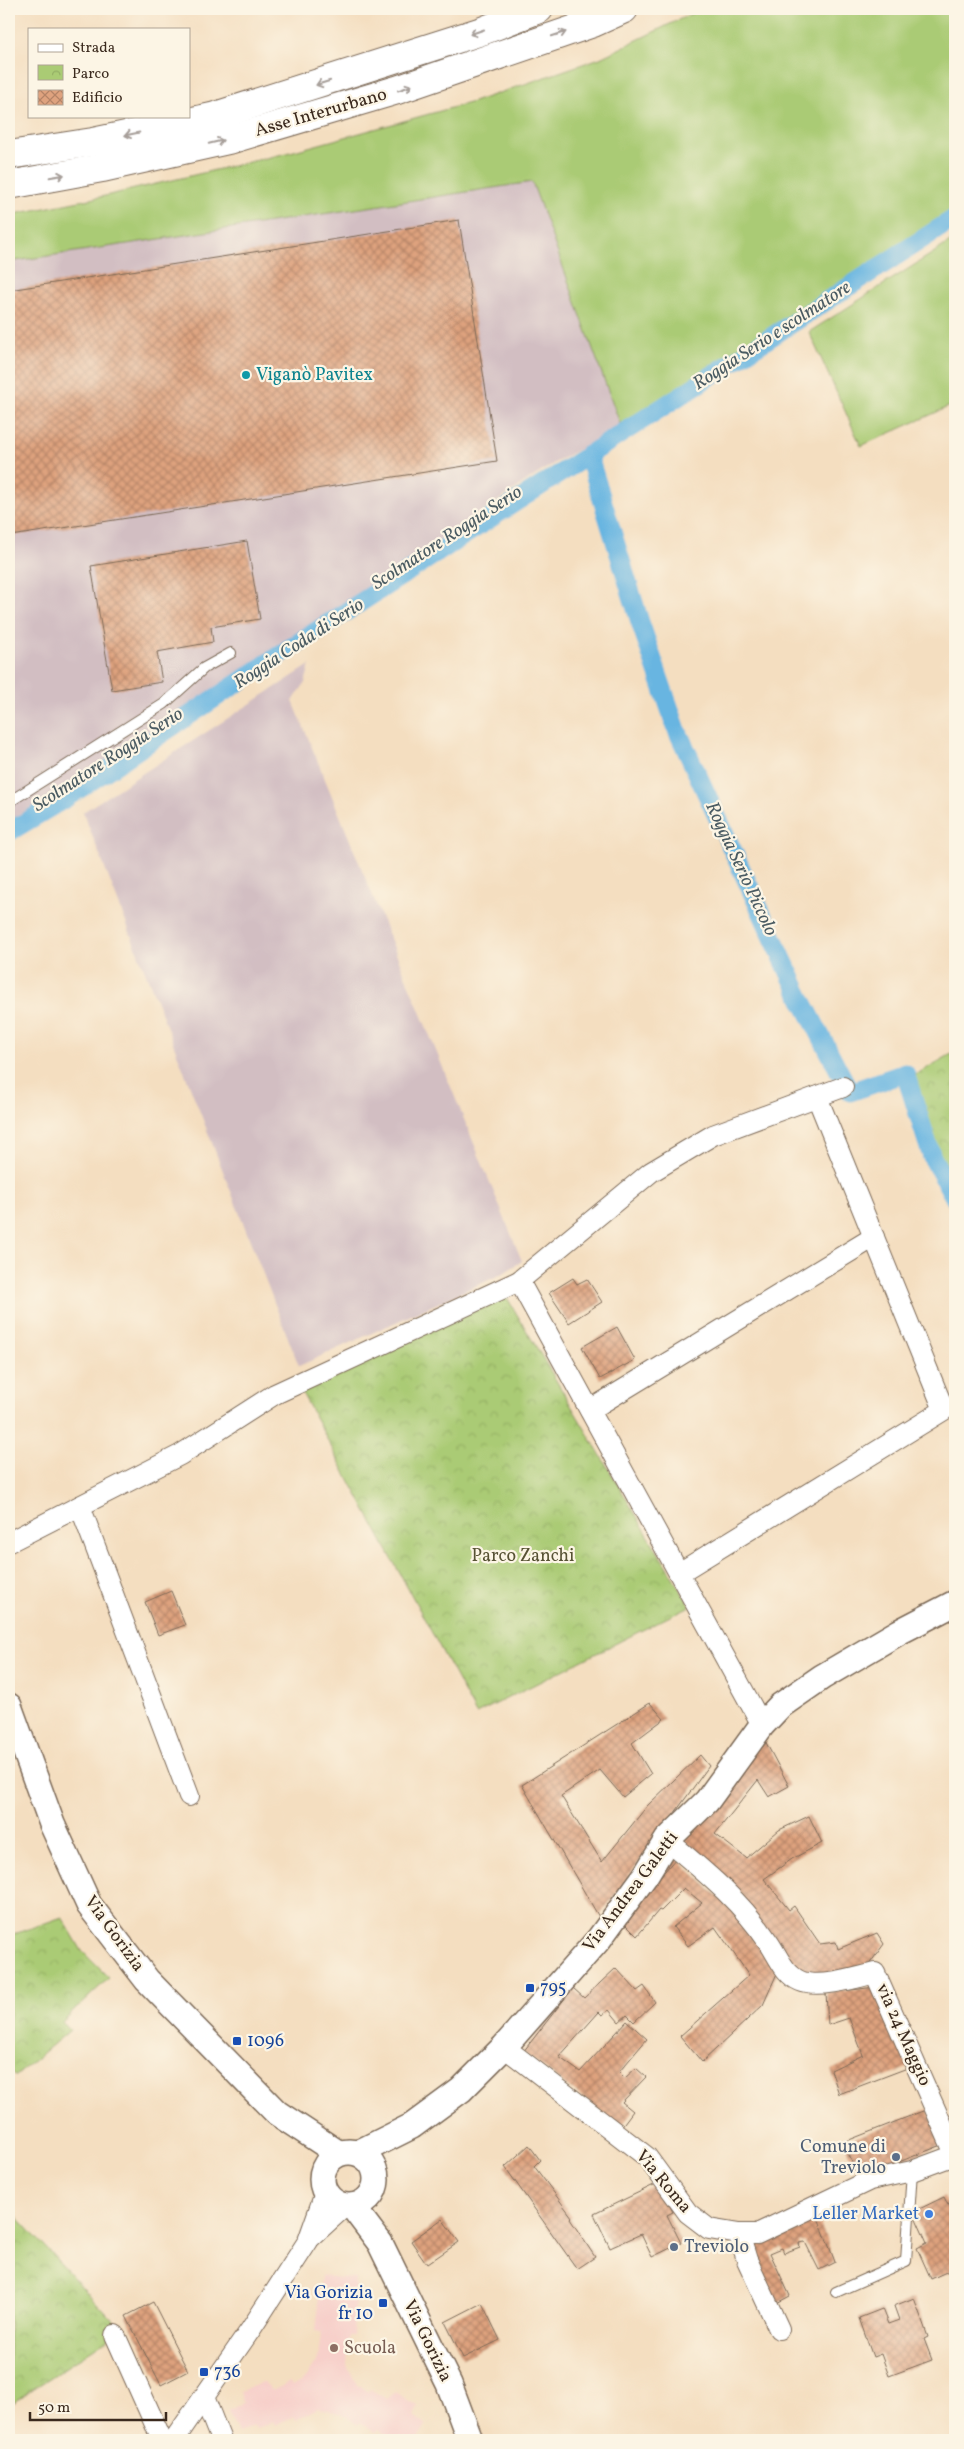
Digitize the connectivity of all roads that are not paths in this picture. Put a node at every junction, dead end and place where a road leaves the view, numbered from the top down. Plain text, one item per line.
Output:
1 (539, 9) edge
2 (624, 9) edge
3 (9, 155) edge
4 (9, 185) edge
5 (231, 653) dead end
6 (9, 802) edge
7 (843, 1087) dead end
8 (817, 1097) junction
9 (874, 1237) junction
10 (519, 1282) junction
11 (590, 1410) junction
12 (80, 1506) junction
13 (9, 1542) edge
14 (679, 1573) junction
15 (955, 1603) edge
16 (9, 1706) edge
17 (762, 1724) junction
18 (189, 1796) dead end
19 (667, 1840) junction
20 (504, 2047) junction
21 (286, 2119) junction
22 (412, 2126) junction
23 (348, 2153) junction
24 (955, 2154) edge
25 (375, 2171) junction
26 (912, 2171) junction
27 (343, 2195) junction
28 (739, 2234) junction
29 (836, 2292) dead end
30 (779, 2329) dead end
31 (114, 2335) dead end
32 (204, 2397) junction
33 (162, 2440) edge
34 (174, 2440) edge
35 (221, 2440) edge
36 (470, 2440) edge

1 -> 3 highway, Asse Interurbano
4 -> 2 highway, Asse Interurbano
5 - 6 lane
7 - 8 street
8 - 9 street
8 - 10 street
9 - 11 street
9 - 14 street
10 - 11 street
10 - 12 street
11 - 14 street
12 - 13 street
12 - 18 street
14 - 17 street
15 - 17 street, Via Andrea Galetti
16 - 21 street, Via Gorizia
17 - 19 street, Via Andrea Galetti
19 - 20 street, Via Andrea Galetti
19 - 24 street, via 24 Maggio
20 - 22 street, Via Andrea Galetti
20 - 28 street, Via Roma
21 - 23 street, Via Gorizia
21 - 27 street, Via Gorizia
22 - 23 street, Via Andrea Galetti
22 - 25 street, Via Andrea Galetti
23 - 25 street, Via Gorizia
23 - 27 street
24 - 26 street, Via Roma
25 - 27 street
26 - 28 street, Via Roma
26 - 29 lane
27 - 32 street
27 - 36 street, Via Gorizia
28 - 30 street
31 - 33 street
32 - 34 street
32 - 35 street

